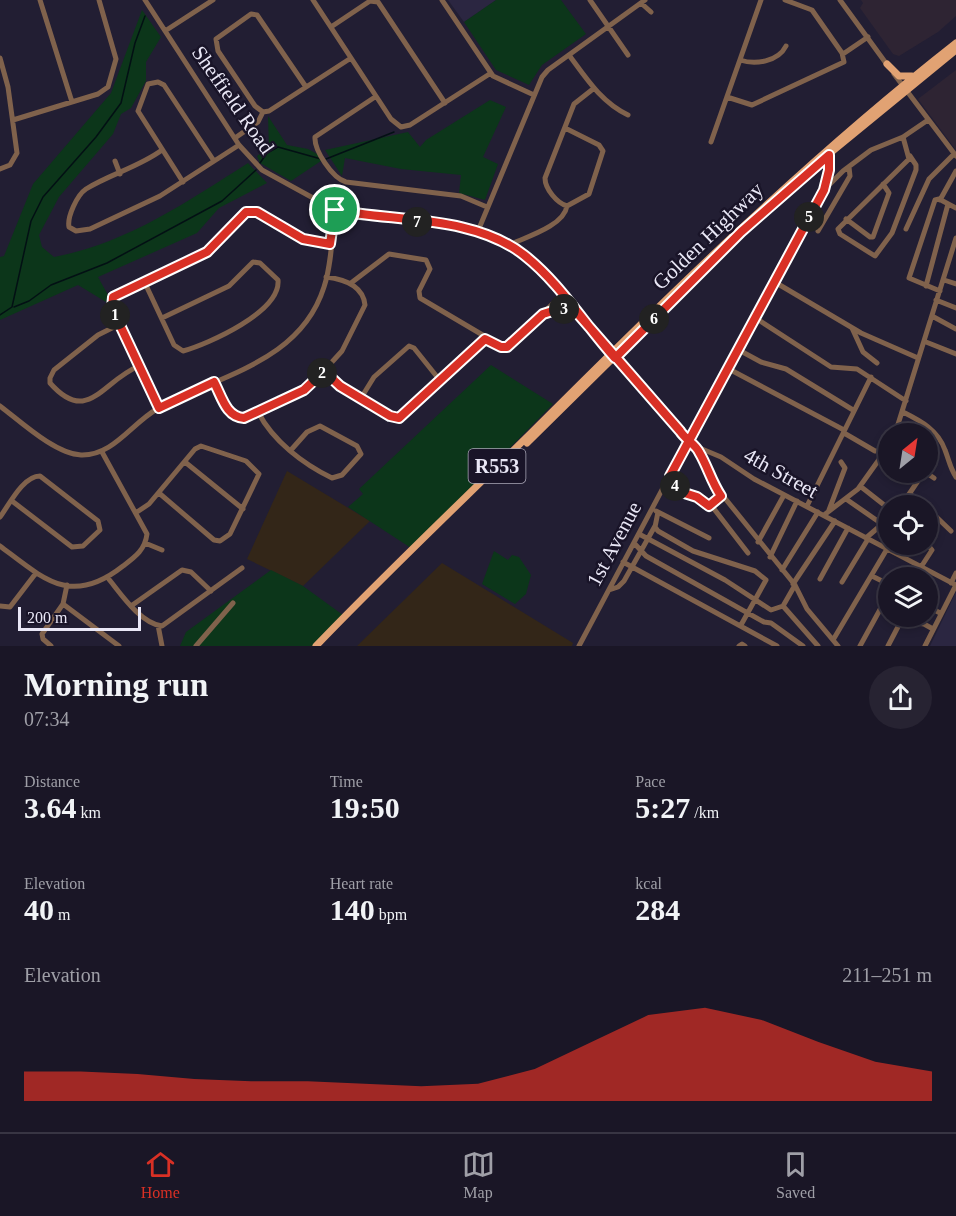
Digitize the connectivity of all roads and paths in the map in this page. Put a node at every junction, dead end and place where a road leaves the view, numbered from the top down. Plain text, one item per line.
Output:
1 (40, 0) edge
2 (99, 0) edge
3 (145, 0) edge
4 (213, 0) edge
5 (313, 0) edge
6 (442, 0) edge
7 (590, 0) edge
8 (761, 0) edge
9 (785, 0) edge
10 (840, 0) edge
11 (643, 1) edge
12 (651, 12) dead end
13 (609, 26) junction
14 (331, 27) junction
15 (165, 31) junction
16 (868, 38) junction
17 (956, 43) edge
18 (786, 46) dead end
19 (956, 50) edge
20 (843, 54) junction
21 (569, 55) junction
22 (628, 55) dead end
23 (0, 58) edge
24 (351, 58) junction
25 (740, 60) junction
26 (886, 64) junction
27 (491, 73) junction
28 (917, 74) junction
29 (306, 87) junction
30 (593, 88) junction
31 (905, 88) junction
32 (534, 94) junction
33 (375, 97) junction
34 (727, 97) junction
35 (72, 102) junction
36 (445, 103) junction
37 (51, 108) junction
38 (263, 112) junction
39 (628, 115) dead end
40 (54, 117) dead end
41 (13, 120) junction
42 (928, 120) junction
43 (565, 128) junction
44 (903, 137) junction
45 (235, 138) junction
46 (711, 142) dead end
47 (239, 145) junction
48 (162, 150) junction
49 (829, 155) junction
50 (955, 155) edge
51 (910, 156) junction
52 (114, 161) dead end
53 (214, 162) junction
54 (849, 167) junction
55 (0, 169) edge
56 (956, 171) edge
57 (120, 174) junction
58 (183, 182) junction
59 (883, 184) junction
60 (824, 190) junction
61 (940, 200) junction
62 (948, 204) junction
63 (567, 206) junction
64 (488, 207) junction
65 (956, 208) edge
66 (335, 210) junction
67 (846, 219) junction
68 (906, 229) dead end
69 (478, 231) junction
70 (818, 231) dead end
71 (956, 238) edge
72 (330, 244) junction
73 (509, 244) junction
74 (953, 258) edge
75 (326, 277) junction
76 (944, 280) junction
77 (144, 281) junction
78 (773, 281) junction
79 (351, 283) junction
80 (956, 284) edge
81 (926, 286) junction
82 (940, 291) junction
83 (562, 295) junction
84 (936, 300) junction
85 (956, 308) edge
86 (543, 314) junction
87 (578, 314) junction
88 (932, 316) junction
89 (753, 317) junction
90 (162, 318) junction
91 (120, 324) junction
92 (851, 327) junction
93 (956, 329) edge
94 (485, 339) junction
95 (926, 342) junction
96 (737, 349) junction
97 (956, 354) edge
98 (613, 355) junction
99 (918, 358) junction
100 (877, 363) dead end
101 (139, 366) junction
102 (726, 368) junction
103 (324, 371) junction
104 (871, 377) junction
105 (438, 379) junction
106 (214, 382) junction
107 (361, 398) junction
108 (906, 401) junction
109 (0, 406) edge
110 (159, 408) junction
111 (853, 410) junction
112 (258, 412) junction
113 (903, 412) junction
114 (899, 423) edge
115 (844, 432) junction
116 (687, 441) junction
117 (699, 449) junction
118 (291, 450) junction
119 (878, 451) edge
120 (102, 452) junction
121 (185, 462) junction
122 (841, 462) dead end
123 (878, 462) edge
124 (670, 476) junction
125 (956, 477) edge
126 (917, 483) edge
127 (860, 486) junction
128 (159, 493) junction
129 (910, 494) edge
130 (784, 495) junction
131 (721, 496) junction
132 (846, 500) junction
133 (878, 500) edge
134 (12, 501) junction
135 (797, 501) junction
136 (711, 505) junction
137 (807, 506) junction
138 (243, 509) junction
139 (655, 510) junction
140 (136, 512) junction
141 (824, 513) junction
142 (0, 518) edge
143 (938, 519) edge
144 (835, 521) junction
145 (878, 521) edge
146 (655, 526) junction
147 (848, 528) junction
148 (878, 528) edge
149 (951, 531) dead end
150 (639, 534) junction
151 (709, 538) dead end
152 (867, 538) junction
153 (647, 539) junction
154 (145, 543) junction
155 (634, 543) junction
156 (758, 543) junction
157 (878, 544) edge
158 (0, 546) edge
159 (162, 550) dead end
160 (640, 551) junction
161 (748, 553) dead end
162 (884, 555) edge
163 (898, 555) edge
164 (929, 555) edge
165 (770, 557) junction
166 (623, 562) junction
167 (631, 566) junction
168 (921, 567) joint
169 (242, 568) dead end
170 (782, 570) junction
171 (36, 573) junction
172 (956, 573) edge
173 (872, 576) junction
174 (938, 576) edge
175 (108, 578) junction
176 (820, 579) dead end
177 (878, 579) edge
178 (842, 582) dead end
179 (67, 585) junction
180 (794, 585) junction
181 (954, 585) edge
182 (609, 590) junction
183 (211, 591) junction
184 (755, 598) junction
185 (233, 603) dead end
186 (63, 604) junction
187 (0, 606) edge
188 (131, 606) junction
189 (783, 606) junction
190 (775, 610) junction
191 (748, 611) junction
192 (878, 613) edge
193 (940, 613) joint
194 (769, 622) junction
195 (741, 625) junction
196 (158, 626) junction
197 (933, 629) junction
198 (834, 644) edge
199 (51, 646) edge
200 (119, 646) edge
201 (162, 646) edge
202 (196, 646) edge
203 (316, 646) edge
204 (323, 646) edge
205 (579, 646) edge
206 (739, 646) edge
207 (745, 646) edge
208 (777, 646) edge
209 (803, 646) edge
210 (818, 646) edge
211 (860, 646) edge
212 (888, 646) edge
213 (925, 646) edge

1 - 35 street
2 - 35 street
3 - 15 street, Sheffield Road
4 - 15 street
5 - 14 street
6 - 27 street
7 - 13 street
8 - 25 street
9 - 20 street
10 - 16 street
11 - 12 street
11 - 13 street
13 - 21 street
13 - 22 street
14 - 24 street
14 - 36 street
15 - 45 street, Sheffield Road
16 - 20 street
16 - 26 street
17 - 28 main road, Golden Highway / R553
18 - 25 street
19 - 31 main road, Golden Highway / R553
20 - 34 street
21 - 30 street
21 - 32 street
23 - 41 street
24 - 29 street
24 - 33 street
25 - 34 street
26 - 28 main road
26 - 31 street
27 - 32 street
27 - 36 street
28 - 31 main road, Golden Highway / R553
29 - 38 street
29 - 38 street
30 - 39 street
30 - 43 street
31 - 42 street
31 - 49 main road, Golden Highway / R553
31 - 98 main road, Golden Highway / R553
32 - 64 street
33 - 36 street
33 - 64 street
34 - 46 street
35 - 37 street
37 - 40 street
37 - 41 street
38 - 45 street
41 - 55 street
42 - 44 street, 1st Avenue
42 - 50 street
43 - 63 street
43 - 63 street
44 - 51 street
44 - 54 street, 1st Avenue
45 - 47 street, Sheffield Road
47 - 53 street
47 - 66 street, Sheffield Road
48 - 53 street
48 - 57 street
48 - 58 street
49 - 60 street
49 - 98 main road, Golden Highway / R553
50 - 68 street
51 - 59 street
51 - 67 street
52 - 57 street
53 - 58 street
54 - 60 street, 1st Avenue
54 - 70 street
56 - 61 street
57 - 58 street
59 - 67 street
59 - 67 street
60 - 78 street, 1st Avenue
61 - 62 street
61 - 81 street
62 - 65 street
62 - 81 street
63 - 73 street
64 - 69 street
66 - 69 street, Sheffield Road
66 - 72 street
69 - 73 street, Sheffield Road
71 - 74 street
72 - 75 street
72 - 77 street
73 - 83 street, Sheffield Road
74 - 76 street
75 - 79 street
75 - 106 street
76 - 80 street
76 - 82 street
77 - 90 street
77 - 91 street
78 - 89 street, 1st Avenue
78 - 92 street
79 - 94 street
79 - 103 street
81 - 82 street
82 - 84 street
83 - 86 street
83 - 87 street, Sheffield Road
84 - 85 street
84 - 88 street
86 - 87 street
86 - 94 street
87 - 98 street, Sheffield Road
88 - 93 street
88 - 95 street
89 - 96 street, 1st Avenue
89 - 104 street
90 - 90 street
91 - 101 street
91 - 101 street
92 - 99 street
92 - 100 street
94 - 105 street
95 - 97 street
95 - 99 street
96 - 102 street, 1st Avenue
96 - 111 street
98 - 116 street, 4th Street
98 - 203 main road, Golden Highway / R553
98 - 204 main road, Golden Highway / R553
99 - 108 street
101 - 110 street
102 - 115 street
102 - 116 street, 1st Avenue
103 - 107 street
103 - 112 street
104 - 108 street
104 - 111 street
105 - 107 street
105 - 107 street
106 - 110 street
106 - 112 street
108 - 113 street
109 - 120 street
110 - 120 street
111 - 115 street
112 - 118 street
113 - 114 street
113 - 125 street
115 - 119 street
115 - 137 street
116 - 117 street, 4th Street
116 - 124 street, 1st Avenue
117 - 130 street, 4th Street
117 - 131 street
118 - 118 street
120 - 140 street
121 - 128 street
121 - 138 street
121 - 138 street
122 - 141 street
123 - 127 street
124 - 136 street
124 - 139 street, 1st Avenue
126 - 129 street
127 - 132 street
127 - 133 street
128 - 138 street
128 - 140 street
130 - 135 street, 4th Street
130 - 156 street
131 - 136 street
131 - 156 street
132 - 141 street
132 - 145 street
134 - 134 street
134 - 142 street
135 - 137 street, 4th Street
135 - 165 street
136 - 161 street
137 - 141 street, 4th Street
139 - 146 street
139 - 150 street, 1st Avenue
139 - 151 street
140 - 154 street
141 - 144 street, 4th Street
141 - 170 street
143 - 149 street
144 - 147 street, 4th Street
144 - 180 street
146 - 153 street
146 - 184 street
147 - 152 street, 4th Street
147 - 176 street
148 - 152 street
150 - 153 street
150 - 155 street, 1st Avenue
152 - 157 street, 4th Street
152 - 178 street
153 - 160 street
153 - 184 street
154 - 159 street
154 - 175 street
155 - 160 street
155 - 166 street, 1st Avenue
156 - 165 street
158 - 171 street
160 - 167 street
160 - 191 street
162 - 173 street
163 - 168 street, 4th Street
164 - 168 street
165 - 170 street
166 - 167 street
166 - 182 street, 1st Avenue
167 - 182 street
167 - 195 street
169 - 183 street
170 - 180 street
171 - 179 street
171 - 187 street
172 - 181 street
173 - 177 street
173 - 198 street
174 - 181 street, 4th Street
175 - 179 street
175 - 188 street
179 - 186 street
180 - 189 street
180 - 198 street
181 - 193 street
182 - 205 street, 1st Avenue
183 - 188 street
183 - 196 street
184 - 190 street
184 - 191 street
185 - 202 street
186 - 199 street
186 - 200 street
188 - 196 street
189 - 190 street
189 - 210 street
190 - 194 street
191 - 194 street
191 - 195 street
192 - 211 street
193 - 197 street
194 - 209 street
195 - 208 street
196 - 201 street
197 - 212 street
197 - 213 street
206 - 207 street

